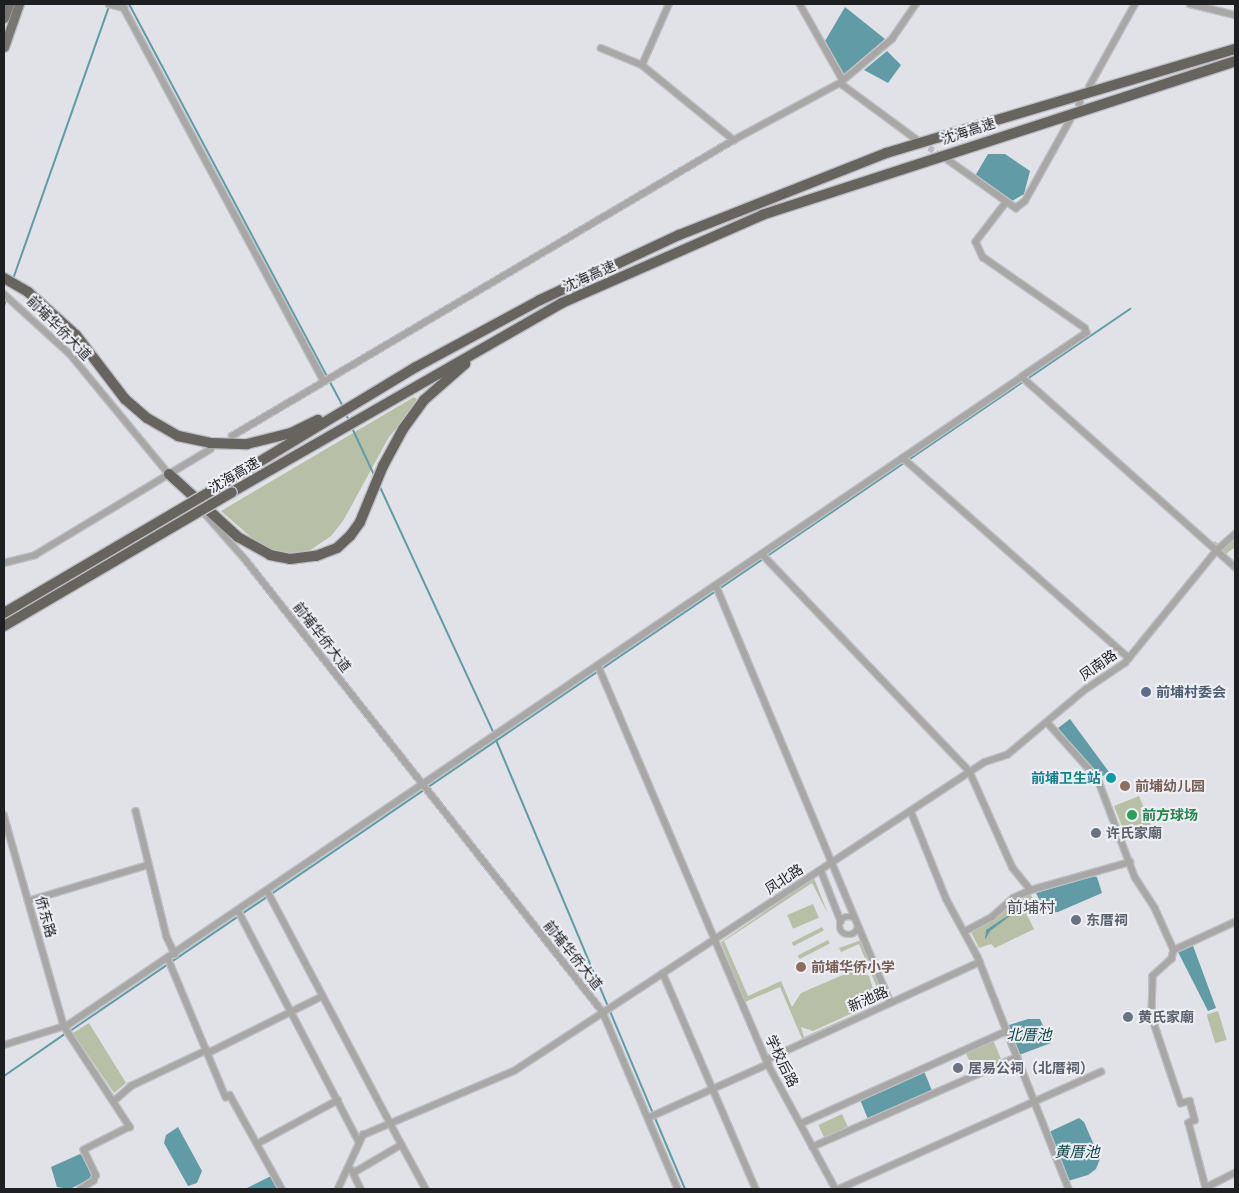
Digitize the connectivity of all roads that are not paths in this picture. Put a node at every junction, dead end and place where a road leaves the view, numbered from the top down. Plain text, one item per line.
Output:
1 (9, 4) edge
2 (19, 4) edge
3 (111, 4) edge
4 (669, 4) edge
5 (800, 4) edge
6 (916, 4) edge
7 (1135, 4) edge
8 (1190, 4) edge
9 (1235, 15) edge
10 (4, 18) edge
11 (4, 47) edge
12 (601, 48) dead end
13 (1235, 49) edge
14 (1235, 61) edge
15 (642, 65) junction
16 (842, 82) junction
17 (1089, 86) dead end
18 (1070, 120) dead end
19 (916, 139) tunnel mouth
20 (734, 140) junction
21 (947, 159) tunnel mouth
22 (1006, 203) junction
23 (4, 278) edge
24 (6, 295) edge
25 (486, 346) junction
26 (328, 379) junction
27 (1025, 379) junction
28 (378, 391) junction
29 (232, 436) dead end
30 (211, 449) dead end
31 (905, 460) junction
32 (170, 474) junction
33 (1235, 534) edge
34 (1216, 551) junction
35 (764, 556) junction
36 (4, 563) edge
37 (1235, 567) edge
38 (717, 588) junction
39 (4, 613) edge
40 (4, 626) edge
41 (1129, 658) junction
42 (600, 668) junction
43 (1048, 723) junction
44 (970, 772) junction
45 (424, 788) junction
46 (136, 811) dead end
47 (911, 811) junction
48 (4, 815) edge
49 (1130, 862) junction
50 (831, 863) junction
51 (148, 865) junction
52 (820, 870) junction
53 (1031, 890) junction
54 (269, 894) junction
55 (28, 901) junction
56 (240, 914) junction
57 (841, 921) junction
58 (857, 922) junction
59 (1235, 922) edge
60 (964, 932) junction
61 (716, 938) junction
62 (1174, 950) junction
63 (175, 954) junction
64 (170, 961) junction
65 (980, 962) junction
66 (663, 973) junction
67 (323, 996) junction
68 (890, 1003) junction
69 (607, 1010) junction
70 (291, 1013) junction
71 (67, 1030) junction
72 (1007, 1031) junction
73 (4, 1045) edge
74 (208, 1052) junction
75 (1017, 1057) junction
76 (767, 1062) junction
77 (1101, 1072) dead end
78 (713, 1089) junction
79 (338, 1100) junction
80 (1034, 1100) junction
81 (114, 1101) junction
82 (652, 1116) junction
83 (390, 1123) junction
84 (800, 1124) junction
85 (359, 1142) junction
86 (257, 1144) junction
87 (402, 1145) junction
88 (812, 1147) junction
89 (349, 1164) junction
90 (354, 1173) junction
91 (1235, 1173) edge
92 (1204, 1188) edge
93 (81, 1189) edge
94 (282, 1189) edge
95 (338, 1189) edge
96 (361, 1189) edge
97 (426, 1189) edge
98 (678, 1189) edge
99 (756, 1189) edge
100 (837, 1189) edge
101 (1069, 1189) edge

1 - 10 main road
2 - 11 main road
3 - 26 street
4 - 15 street
5 - 16 street
6 - 16 street
7 - 17 street
8 - 9 street
12 - 15 street
13 - 28 highway, 沈海高速
14 - 25 highway, 沈海高速
15 - 20 street
16 - 19 street
16 - 20 street
18 - 22 street
20 - 26 street
21 - 22 street
22 - 27 street
23 - 28 highway
24 - 32 street, 前埔华侨大道
25 - 32 highway
25 - 40 highway, 沈海高速, bridge
26 - 29 street
27 - 31 street
27 - 34 street
28 - 39 highway, 沈海高速, bridge
30 - 32 street
31 - 35 street
31 - 41 street
32 - 36 street
32 - 45 street, 前埔华侨大道
33 - 34 street, 凤南路
34 - 37 street
34 - 41 street, 凤南路
35 - 38 street
35 - 44 street
38 - 42 street
38 - 50 street
41 - 43 street, 凤南路
42 - 45 street
42 - 61 street, 学校后路
43 - 44 street, 凤南路
43 - 49 street
44 - 47 street, 凤北路
44 - 53 street
45 - 54 street
45 - 69 street, 前埔华侨大道
46 - 51 street
47 - 50 street, 凤北路
47 - 60 street
48 - 55 street, 侨东路
49 - 53 street
49 - 62 street
50 - 52 street, 凤北路
50 - 58 street
51 - 55 street
51 - 63 street
52 - 57 street
52 - 61 street, 凤北路
53 - 60 street
54 - 56 street
54 - 67 street
55 - 71 street, 侨东路
56 - 63 street
56 - 70 street
57 - 58 street
57 - 58 street
58 - 68 street
59 - 62 street
60 - 65 street
61 - 66 street, 凤北路
61 - 76 street, 学校后路
62 - 92 street
63 - 64 street
64 - 71 street
64 - 74 street
65 - 68 street, 新池路
65 - 72 street
66 - 69 street, 凤北路
66 - 78 street
67 - 70 street
67 - 83 street
68 - 76 street, 新池路
69 - 82 street, 前埔华侨大道
69 - 83 street, 凤北路
70 - 74 street
70 - 79 street
71 - 73 street
71 - 81 street, 侨东路
72 - 75 street
72 - 84 street
74 - 81 street
74 - 86 street
75 - 80 street
75 - 88 street
76 - 78 street, 新池路
76 - 84 street, 学校后路
77 - 80 street
78 - 82 street, 新池路
78 - 99 street
79 - 85 street
79 - 86 street
80 - 100 street
80 - 101 street
81 - 93 street, 侨东路
82 - 98 street, 前埔华侨大道
83 - 85 street, 凤北路
83 - 87 street
84 - 88 street, 学校后路
85 - 89 street
86 - 94 street
87 - 90 street
87 - 97 street
88 - 100 street, 学校后路
89 - 90 street
89 - 95 street
90 - 96 street
91 - 92 street

